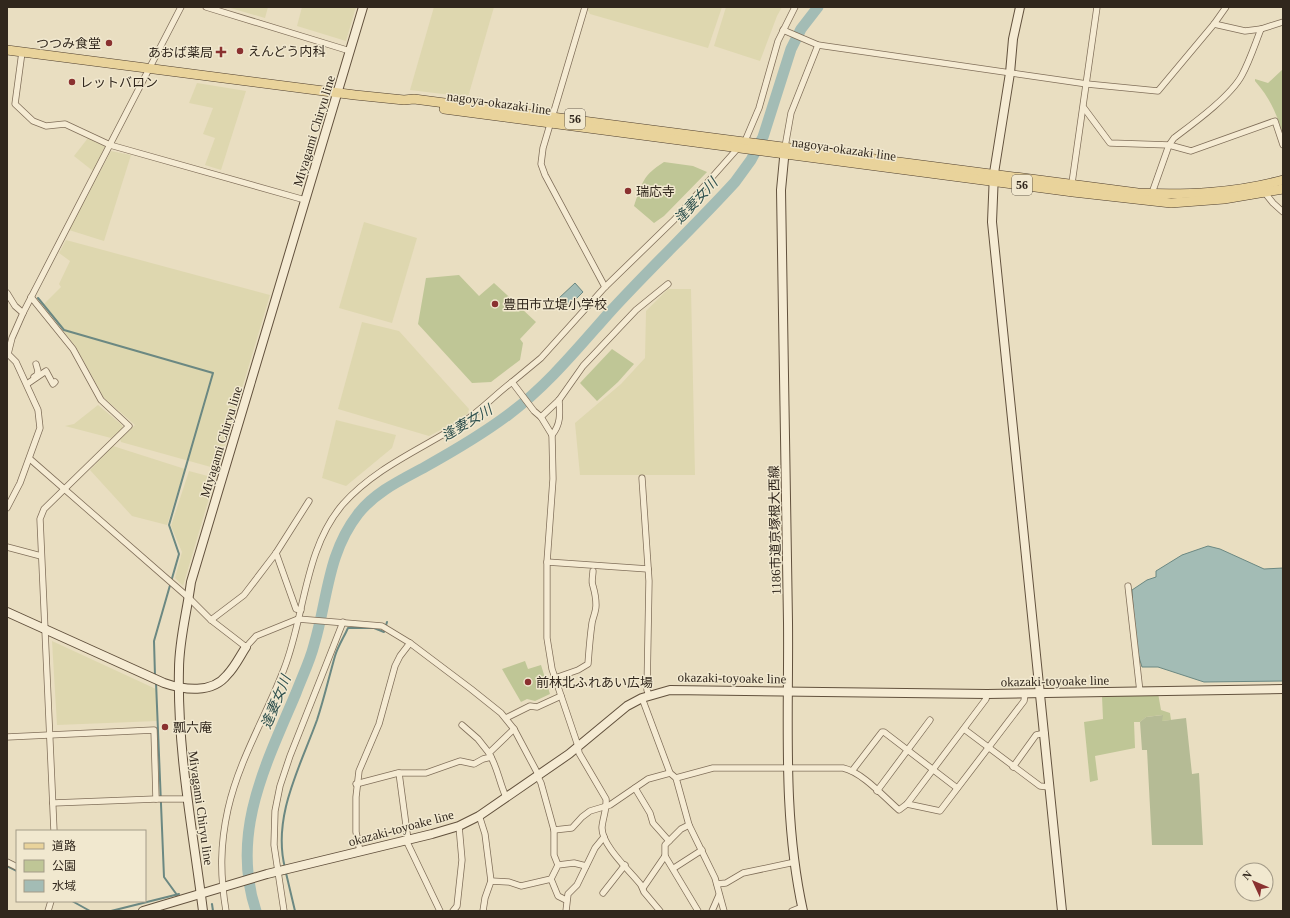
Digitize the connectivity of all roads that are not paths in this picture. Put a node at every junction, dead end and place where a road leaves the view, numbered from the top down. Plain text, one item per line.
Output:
1 (181, 7) edge
2 (206, 7) edge
3 (363, 7) edge
4 (585, 7) edge
5 (795, 7) edge
6 (1020, 7) edge
7 (1097, 7) edge
8 (1226, 7) edge
9 (1283, 22) edge
10 (1214, 24) junction
11 (1261, 29) junction
12 (784, 31) junction
13 (817, 44) junction
14 (7, 50) edge
15 (350, 51) junction
16 (22, 52) junction
17 (150, 68) junction
18 (1010, 73) junction
19 (1087, 84) junction
20 (338, 93) junction
21 (1084, 108) junction
22 (551, 119) junction
23 (1283, 144) edge
24 (110, 145) junction
25 (743, 145) junction
26 (1169, 145) junction
27 (784, 150) junction
28 (993, 177) junction
29 (1283, 180) edge
30 (1072, 183) junction
31 (1283, 189) edge
32 (1152, 193) junction
33 (1265, 193) junction
34 (305, 200) junction
35 (1283, 212) edge
36 (668, 284) dead end
37 (604, 287) junction
38 (7, 293) edge
39 (31, 297) junction
40 (23, 313) junction
41 (8, 353) edge
42 (36, 364) dead end
43 (55, 382) dead end
44 (26, 383) junction
45 (513, 384) junction
46 (559, 400) junction
47 (540, 417) junction
48 (552, 435) junction
49 (30, 459) junction
50 (642, 478) dead end
51 (64, 489) junction
52 (309, 501) dead end
53 (7, 508) edge
54 (7, 547) edge
55 (276, 553) junction
56 (41, 556) junction
57 (547, 562) junction
58 (648, 569) junction
59 (593, 571) dead end
60 (1128, 586) dead end
61 (189, 598) junction
62 (301, 610) junction
63 (7, 612) edge
64 (211, 620) junction
65 (301, 620) junction
66 (341, 622) junction
67 (46, 629) junction
68 (410, 643) junction
69 (246, 647) junction
70 (555, 678) junction
71 (179, 688) junction
72 (1283, 689) edge
73 (789, 691) junction
74 (1140, 692) junction
75 (986, 694) junction
76 (1025, 694) junction
77 (1040, 694) junction
78 (561, 696) junction
79 (645, 697) junction
80 (506, 718) junction
81 (930, 720) dead end
82 (462, 725) dead end
83 (514, 729) junction
84 (964, 729) junction
85 (1044, 733) junction
86 (51, 736) junction
87 (7, 737) edge
88 (578, 746) junction
89 (989, 748) junction
90 (908, 750) junction
91 (490, 755) junction
92 (1013, 767) junction
93 (788, 768) junction
94 (933, 769) junction
95 (852, 771) junction
96 (399, 773) junction
97 (670, 773) junction
98 (538, 776) junction
99 (676, 778) junction
100 (356, 784) junction
101 (1049, 787) junction
102 (634, 788) junction
103 (957, 788) junction
104 (876, 791) junction
105 (506, 797) junction
106 (188, 798) junction
107 (156, 799) junction
108 (53, 803) junction
109 (907, 804) junction
110 (606, 806) junction
111 (479, 815) junction
112 (688, 824) junction
113 (459, 826) junction
114 (54, 830) edge
115 (554, 830) junction
116 (604, 837) junction
117 (407, 840) junction
118 (668, 841) junction
119 (702, 850) junction
120 (360, 851) junction
121 (665, 856) junction
122 (7, 862) edge
123 (795, 862) junction
124 (558, 865) junction
125 (625, 865) junction
126 (16, 866) edge
127 (586, 866) junction
128 (674, 868) junction
129 (278, 871) junction
130 (551, 879) junction
131 (491, 881) junction
132 (717, 884) junction
133 (224, 886) junction
134 (643, 888) junction
135 (603, 893) dead end
136 (201, 894) junction
137 (719, 895) junction
138 (566, 900) junction
139 (802, 909) edge
140 (143, 911) edge
141 (203, 911) edge
142 (226, 911) edge
143 (284, 911) edge
144 (440, 911) edge
145 (453, 911) edge
146 (484, 911) edge
147 (492, 911) edge
148 (566, 911) edge
149 (660, 911) edge
150 (698, 911) edge
151 (712, 911) edge
152 (724, 911) edge
153 (792, 911) edge
154 (1062, 911) edge

1 - 17 street
2 - 15 street
3 - 15 main road, Miyagami Chiryu line
4 - 22 street
5 - 12 street
6 - 18 main road
7 - 19 street
8 - 10 street
9 - 11 street
10 - 11 street
10 - 19 street
11 - 26 street
12 - 13 street
12 - 25 street
13 - 18 street
13 - 27 street
14 - 16 main road, nagoya-okazaki line / 56
15 - 20 main road, Miyagami Chiryu line
16 - 17 main road, nagoya-okazaki line / 56
16 - 24 street
17 - 20 main road, nagoya-okazaki line / 56
17 - 24 street
18 - 19 street
18 - 28 main road
19 - 21 street
20 - 22 main road, nagoya-okazaki line / 56
20 - 34 main road, Miyagami Chiryu line
21 - 26 street
21 - 30 street
22 - 25 main road, nagoya-okazaki line / 56
22 - 37 street
23 - 26 street
24 - 34 street
24 - 39 street
25 - 27 main road, nagoya-okazaki line / 56
25 - 37 street
26 - 32 street
27 - 28 main road, nagoya-okazaki line / 56
27 - 73 main road, 1186市道京塚根大西線
28 - 30 main road, nagoya-okazaki line / 56
28 - 33 main road, nagoya-okazaki line / 56
28 - 77 main road
29 - 32 main road, nagoya-okazaki line / 56
30 - 32 main road, nagoya-okazaki line / 56
31 - 33 main road, nagoya-okazaki line / 56
33 - 35 street
34 - 61 main road, Miyagami Chiryu line
36 - 46 street
37 - 45 street
38 - 40 street
39 - 40 street
39 - 51 street
40 - 41 street
41 - 44 street
42 - 44 street
43 - 44 street
44 - 49 street
45 - 47 street
45 - 62 street
46 - 47 street
46 - 48 street
47 - 48 street
48 - 57 street
49 - 51 street
49 - 53 street
50 - 58 street
51 - 56 street
51 - 61 street
52 - 55 street
54 - 56 street
55 - 62 street
55 - 64 street
56 - 67 street
57 - 58 street
57 - 70 street
58 - 79 street
59 - 70 street
60 - 74 street
61 - 64 street
61 - 71 main road, Miyagami Chiryu line
62 - 65 street
63 - 67 main road
64 - 69 street
65 - 66 street
65 - 69 street
65 - 133 street
66 - 68 street
66 - 129 street
67 - 71 main road
67 - 86 street
68 - 80 street
68 - 100 street
69 - 71 main road
70 - 78 street
71 - 106 main road, Miyagami Chiryu line
72 - 74 main road, okazaki-toyoake line
73 - 75 main road, okazaki-toyoake line
73 - 79 main road, okazaki-toyoake line
73 - 93 main road, 1186市道京塚根大西線
74 - 77 main road, okazaki-toyoake line
75 - 76 main road, okazaki-toyoake line
75 - 84 street
76 - 77 main road, okazaki-toyoake line
76 - 89 street
77 - 85 main road
78 - 80 street
78 - 88 street
79 - 88 main road, okazaki-toyoake line
79 - 97 street
80 - 83 street
81 - 90 street
82 - 91 street
83 - 91 street
83 - 98 street
84 - 89 street
84 - 94 street
85 - 92 street
85 - 101 main road
86 - 87 street
86 - 107 street
86 - 108 street
88 - 98 main road, okazaki-toyoake line
88 - 110 street
89 - 92 street
89 - 103 street
90 - 94 street
90 - 95 street
90 - 104 street
91 - 96 street
91 - 105 street
92 - 101 street
93 - 95 street
93 - 99 street
93 - 123 main road, 1186市道京塚根大西線
94 - 103 street
94 - 109 street
95 - 104 street
96 - 100 street
96 - 117 street
97 - 99 street
97 - 102 street
98 - 105 main road, okazaki-toyoake line
98 - 115 street
99 - 112 street
100 - 120 street
101 - 154 main road
102 - 110 street
102 - 118 street
103 - 109 street
104 - 109 street
105 - 111 main road, okazaki-toyoake line
106 - 107 street
106 - 136 main road, Miyagami Chiryu line
107 - 108 street
108 - 114 street
110 - 115 street
110 - 116 street
111 - 113 main road, okazaki-toyoake line
111 - 131 street
112 - 118 street
112 - 119 street
113 - 117 main road, okazaki-toyoake line
113 - 145 street
115 - 124 street
116 - 125 street
116 - 127 street
117 - 120 main road, okazaki-toyoake line
117 - 144 street
118 - 121 street
119 - 128 street
119 - 132 street
120 - 129 main road, okazaki-toyoake line
121 - 128 street
121 - 134 street
122 - 126 street
123 - 132 street
123 - 139 main road, 1186市道京塚根大西線
124 - 127 street
124 - 130 street
125 - 134 street
125 - 135 street
127 - 138 street
128 - 150 street
129 - 133 main road, okazaki-toyoake line
129 - 143 street
130 - 131 street
130 - 138 street
131 - 146 street
132 - 137 street
133 - 136 main road, okazaki-toyoake line
133 - 142 street
134 - 149 street
136 - 140 main road, okazaki-toyoake line
136 - 141 main road
137 - 151 street
137 - 152 street
138 - 148 street
139 - 153 street
146 - 147 street

